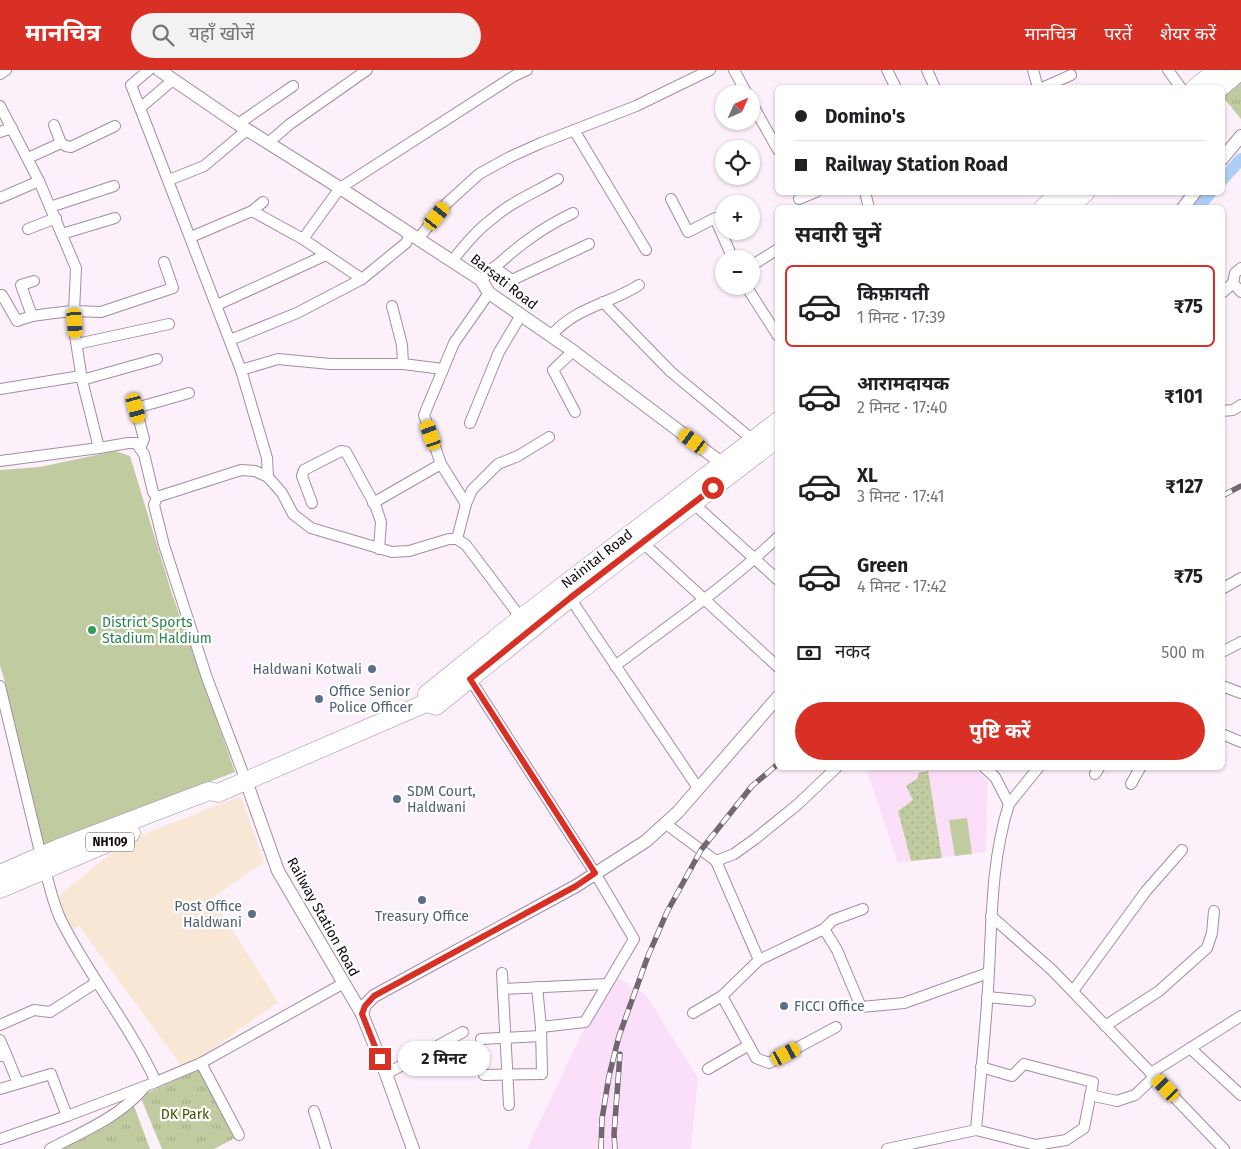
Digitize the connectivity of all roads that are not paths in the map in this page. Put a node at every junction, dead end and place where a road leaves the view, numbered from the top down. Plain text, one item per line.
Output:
1 (6, 70) edge
2 (149, 70) edge
3 (159, 70) edge
4 (527, 70) edge
5 (710, 70) edge
6 (735, 70) edge
7 (887, 70) edge
8 (927, 70) edge
9 (1033, 70) edge
10 (1168, 70) edge
11 (1217, 70) edge
12 (1241, 70) edge
13 (363, 71) edge
14 (0, 74) edge
15 (1071, 75) dead end
16 (173, 80) junction
17 (742, 85) edge
18 (894, 85) edge
19 (934, 85) edge
20 (1037, 85) edge
21 (1049, 85) edge
22 (1179, 85) edge
23 (1199, 85) edge
24 (1224, 85) edge
25 (293, 86) dead end
26 (0, 106) edge
27 (140, 108) junction
28 (760, 118) edge
29 (54, 125) dead end
30 (114, 126) dead end
31 (242, 127) junction
32 (12, 128) junction
33 (574, 130) junction
34 (0, 132) edge
35 (1241, 136) edge
36 (61, 142) junction
37 (268, 143) junction
38 (775, 145) edge
39 (1225, 155) edge
40 (28, 158) junction
41 (558, 179) dead end
42 (169, 180) junction
43 (39, 181) junction
44 (114, 186) dead end
45 (340, 188) junction
46 (1058, 195) edge
47 (1083, 195) edge
48 (0, 198) edge
49 (671, 199) dead end
50 (263, 202) dead end
51 (1048, 205) edge
52 (1071, 205) edge
53 (50, 207) junction
54 (252, 211) junction
55 (573, 213) dead end
56 (56, 218) junction
57 (115, 218) dead end
58 (28, 229) dead end
59 (62, 234) junction
60 (191, 237) junction
61 (414, 237) junction
62 (303, 239) junction
63 (589, 244) dead end
64 (646, 250) dead end
65 (729, 250) edge
66 (775, 251) edge
67 (326, 255) junction
68 (760, 260) edge
69 (452, 261) junction
70 (164, 262) dead end
71 (494, 267) junction
72 (1241, 268) edge
73 (362, 279) junction
74 (481, 280) junction
75 (34, 281) dead end
76 (1233, 282) junction
77 (639, 285) dead end
78 (1225, 291) edge
79 (1241, 292) edge
80 (489, 293) junction
81 (0, 295) edge
82 (752, 295) edge
83 (603, 302) junction
84 (217, 305) junction
85 (392, 306) dead end
86 (74, 311) junction
87 (521, 315) junction
88 (32, 316) junction
89 (169, 324) dead end
90 (775, 331) edge
91 (551, 336) junction
92 (230, 340) junction
93 (77, 344) junction
94 (573, 351) junction
95 (157, 359) dead end
96 (403, 364) junction
97 (443, 369) junction
98 (241, 370) junction
99 (82, 378) junction
100 (0, 389) edge
101 (189, 393) dead end
102 (1241, 406) edge
103 (1225, 411) edge
104 (575, 412) dead end
105 (470, 423) dead end
106 (775, 423) edge
107 (549, 437) dead end
108 (753, 440) junction
109 (775, 440) edge
110 (99, 448) junction
111 (140, 448) junction
112 (0, 461) edge
113 (441, 464) junction
114 (723, 464) junction
115 (268, 477) junction
116 (157, 497) junction
117 (312, 503) dead end
118 (373, 503) junction
119 (693, 503) junction
120 (466, 504) junction
121 (637, 537) junction
122 (457, 539) junction
123 (775, 539) edge
124 (379, 549) junction
125 (755, 558) junction
126 (775, 577) edge
127 (1241, 578) edge
128 (1225, 587) edge
129 (570, 598) junction
130 (704, 599) junction
131 (526, 624) junction
132 (1241, 642) edge
133 (1225, 650) edge
134 (775, 664) edge
135 (615, 666) junction
136 (470, 679) junction
137 (0, 686) edge
138 (1225, 687) edge
139 (1241, 694) edge
140 (775, 700) edge
141 (426, 703) junction
142 (1225, 735) edge
143 (1241, 742) edge
144 (834, 770) edge
145 (987, 770) edge
146 (1036, 770) edge
147 (1139, 770) edge
148 (246, 781) junction
149 (1131, 784) dead end
150 (698, 788) junction
151 (1009, 804) junction
152 (666, 824) junction
153 (1182, 850) dead end
154 (716, 861) junction
155 (43, 863) junction
156 (595, 873) junction
157 (0, 874) edge
158 (0, 889) edge
159 (863, 909) dead end
160 (1214, 911) dead end
161 (991, 916) junction
162 (824, 929) junction
163 (759, 960) junction
164 (988, 972) junction
165 (502, 973) dead end
166 (96, 982) junction
167 (344, 983) junction
168 (607, 984) junction
169 (537, 987) junction
170 (504, 988) junction
171 (1073, 991) junction
172 (722, 996) junction
173 (987, 997) junction
174 (1030, 1001) dead end
175 (362, 1014) junction
176 (693, 1014) dead end
177 (1241, 1016) edge
178 (0, 1025) edge
179 (1105, 1026) junction
180 (836, 1027) dead end
181 (463, 1032) dead end
182 (541, 1032) junction
183 (481, 1038) dead end
184 (506, 1038) junction
185 (0, 1040) edge
186 (749, 1045) junction
187 (1190, 1048) junction
188 (3, 1055) edge
189 (201, 1063) junction
190 (981, 1067) junction
191 (708, 1069) dead end
192 (386, 1074) junction
193 (507, 1074) junction
194 (484, 1075) dead end
195 (1153, 1075) junction
196 (156, 1082) junction
197 (18, 1083) junction
198 (145, 1086) junction
199 (0, 1089) edge
200 (1240, 1092) edge
201 (1090, 1095) junction
202 (509, 1105) dead end
203 (314, 1111) dead end
204 (67, 1116) junction
205 (976, 1130) junction
206 (238, 1135) dead end
207 (0, 1140) edge
208 (918, 1146) edge
209 (1038, 1147) edge
210 (50, 1149) edge
211 (326, 1149) edge
212 (413, 1149) edge
213 (887, 1149) edge
214 (1224, 1149) edge

1 - 14 street
2 - 27 street
3 - 16 street, Barsati Road
4 - 45 street
5 - 33 street
6 - 17 street
7 - 18 street
8 - 19 street
9 - 20 street
10 - 22 street
11 - 23 highway
12 - 24 highway
13 - 37 street
15 - 21 street
16 - 27 street
16 - 31 street, Barsati Road
25 - 31 street
26 - 32 street
27 - 42 street
28 - 38 street
29 - 36 street
30 - 36 street
31 - 37 street, Barsati Road
31 - 42 street
32 - 34 street
32 - 40 street
33 - 61 street
33 - 64 street
35 - 39 street
36 - 40 street
37 - 45 street, Barsati Road
40 - 43 street
41 - 69 street
42 - 60 street
43 - 48 street
43 - 53 street
44 - 53 street
45 - 61 street, Barsati Road
45 - 62 street
46 - 51 highway
47 - 52 highway
49 - 65 street
50 - 54 street
53 - 56 street
54 - 60 street
54 - 62 street
55 - 71 street
56 - 58 street
56 - 59 street
57 - 59 street
59 - 86 street
60 - 84 street
61 - 69 street, Barsati Road
61 - 73 street
62 - 67 street
63 - 71 street
66 - 68 street
67 - 73 street
67 - 84 street
69 - 74 street, Barsati Road
70 - 86 street
71 - 74 street
72 - 76 street
73 - 92 street
74 - 80 street, Barsati Road
75 - 88 street
76 - 78 street
76 - 79 street
77 - 83 street
80 - 87 street, Barsati Road
80 - 97 street
81 - 88 street
82 - 90 street
83 - 91 street
83 - 108 street
84 - 92 street
85 - 96 street
86 - 88 street
86 - 93 street
87 - 91 street, Barsati Road
87 - 105 street
89 - 93 street
91 - 94 street, Barsati Road
92 - 98 street
93 - 99 street
94 - 104 street
94 - 114 street, Barsati Road
95 - 99 street
96 - 97 street
96 - 98 street
97 - 113 street
98 - 115 street
99 - 100 street
99 - 110 street
101 - 111 street
102 - 103 street
106 - 108 highway, Nainital Road / NH109
107 - 120 street
108 - 114 highway, Nainital Road / NH109
109 - 119 highway, Nainital Road / NH109
110 - 111 street
110 - 112 street
111 - 116 street
113 - 118 street
113 - 120 street
114 - 121 highway, Nainital Road / NH109
115 - 116 street
115 - 124 street
116 - 148 street
117 - 118 street
118 - 124 street
119 - 121 highway, Nainital Road / NH109
119 - 125 street
120 - 122 street
121 - 129 highway, Nainital Road / NH109
121 - 130 street
121 - 131 highway, Nainital Road / NH109
122 - 124 street
122 - 131 street
123 - 125 street
125 - 126 street
125 - 130 street
127 - 128 street
129 - 131 highway, Nainital Road / NH109
129 - 135 street
130 - 134 street
130 - 135 street
131 - 136 highway, Nainital Road / NH109
131 - 141 highway, Nainital Road / NH109
132 - 133 street
135 - 150 street
136 - 141 highway, Nainital Road / NH109
136 - 156 street
137 - 155 street
138 - 139 street
140 - 150 street
141 - 148 highway, Nainital Road / NH109
142 - 143 street
144 - 154 street
145 - 151 street
146 - 151 street
147 - 149 street
148 - 155 highway, Nainital Road / NH109
148 - 167 street, Railway Station Road
150 - 152 street
151 - 161 street
152 - 154 street
152 - 156 street
153 - 171 street
154 - 163 street
155 - 157 highway, Nainital Road / NH109
155 - 158 highway, Nainital Road / NH109
155 - 166 street
156 - 168 street
156 - 175 street
159 - 162 street
160 - 179 street
161 - 164 street
161 - 171 street
162 - 163 street
162 - 164 street
163 - 172 street
164 - 173 street
165 - 170 street
166 - 178 street
166 - 196 street
167 - 175 street, Railway Station Road
167 - 189 street
168 - 169 street
168 - 182 street
169 - 170 street
169 - 182 street
170 - 184 street
171 - 179 street
172 - 176 street
172 - 186 street
173 - 174 street
173 - 190 street
175 - 192 street, Railway Station Road
177 - 187 street
179 - 195 street
180 - 186 street
181 - 192 street
182 - 184 street
182 - 193 street
183 - 184 street
184 - 193 street
185 - 188 street
186 - 191 street
187 - 195 street
187 - 200 street
188 - 197 street
189 - 196 street
189 - 206 street
190 - 201 street
190 - 205 street
192 - 212 street, Railway Station Road
193 - 194 street
193 - 202 street
195 - 201 street
195 - 214 street
196 - 198 street
197 - 199 street
197 - 204 street
198 - 204 street
198 - 210 street
201 - 209 street
203 - 211 street
204 - 207 street
205 - 208 street
205 - 209 street
208 - 213 street

